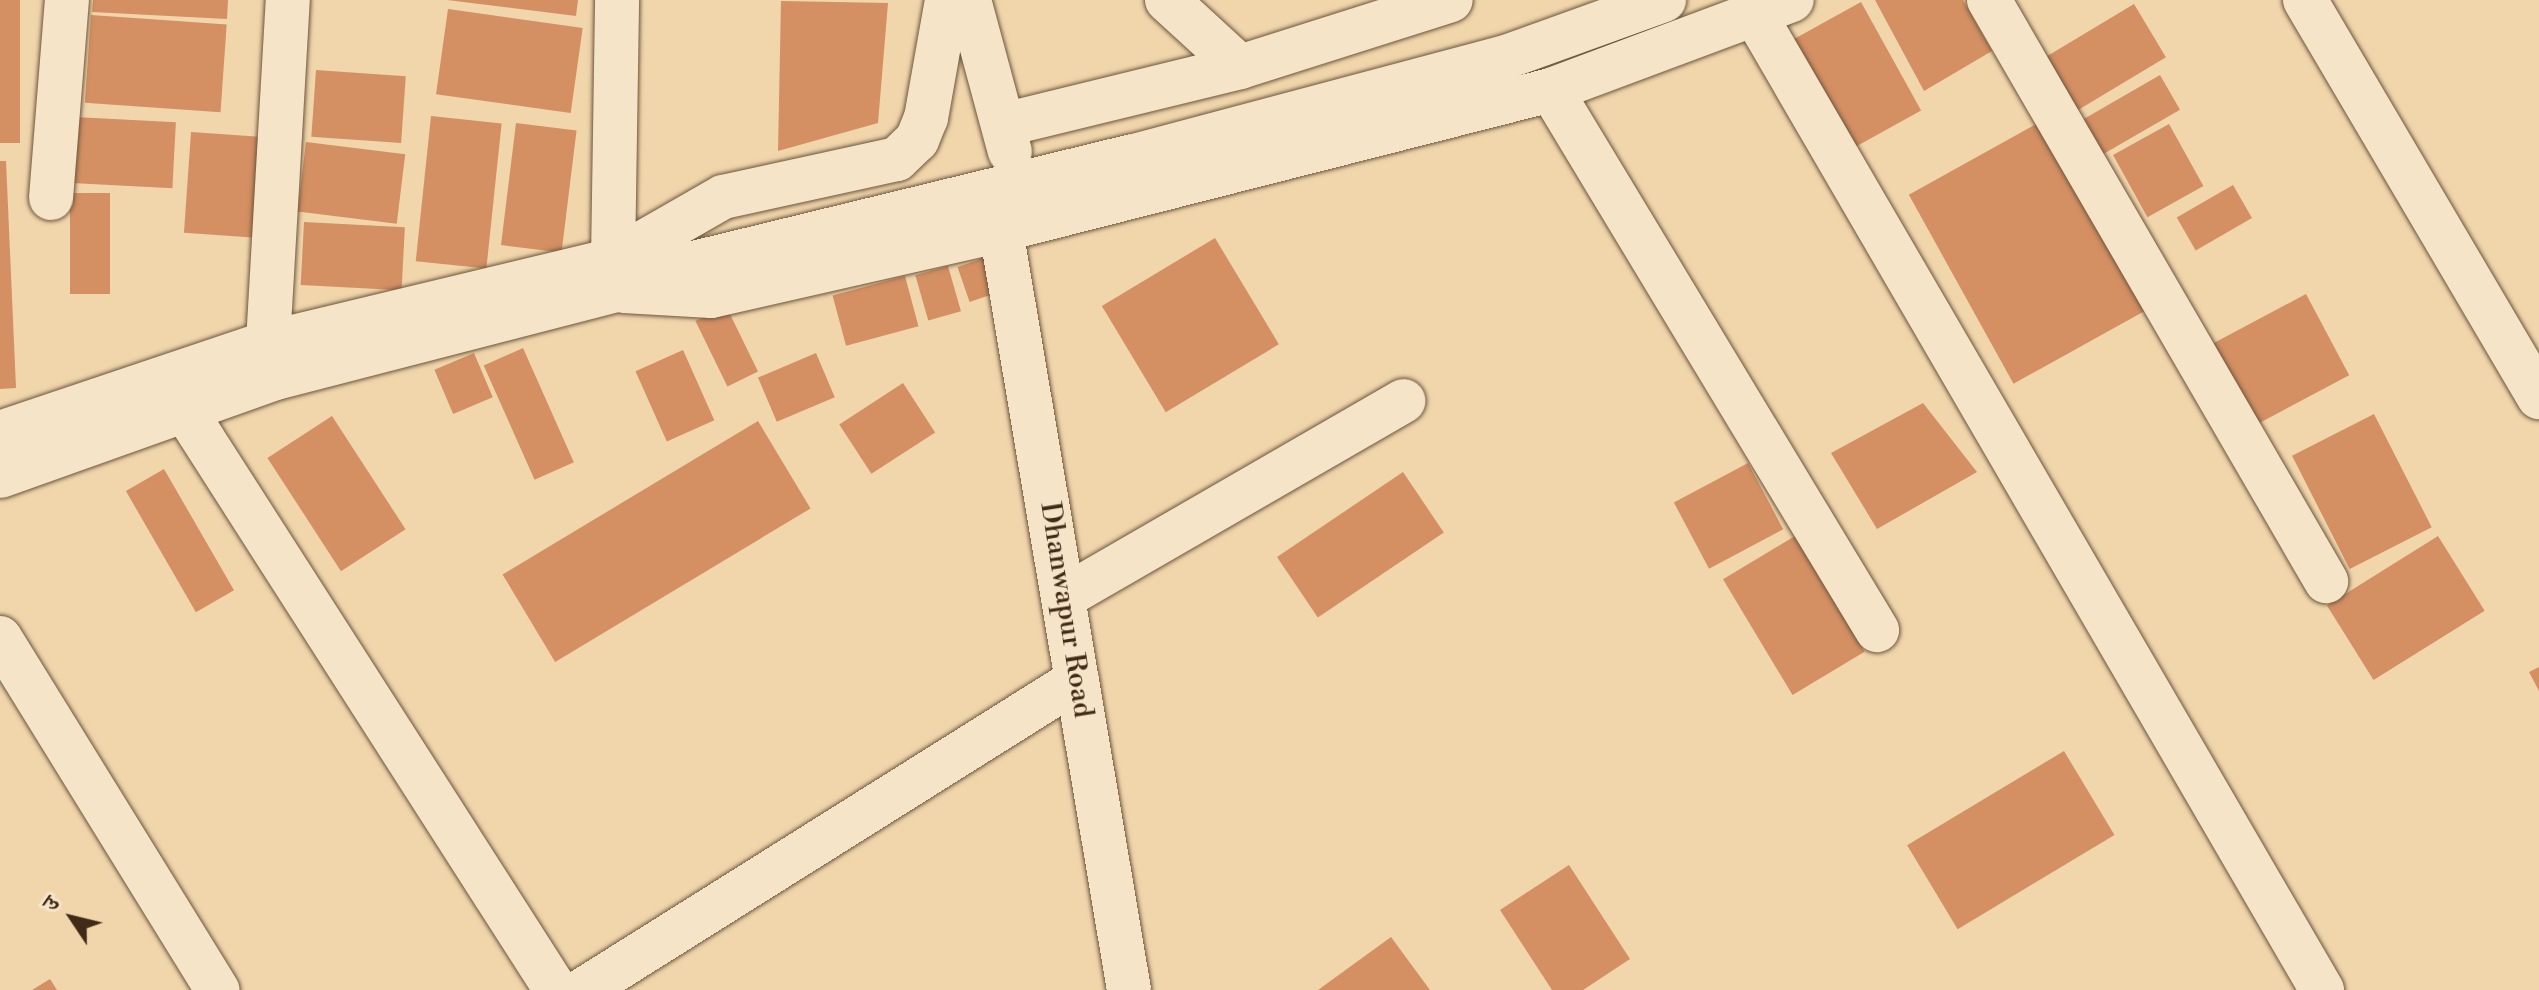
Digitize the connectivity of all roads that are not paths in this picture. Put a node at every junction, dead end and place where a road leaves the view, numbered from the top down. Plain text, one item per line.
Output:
1 (67, 0) edge
2 (288, 0) edge
3 (617, 0) edge
4 (947, 0) edge
5 (969, 0) edge
6 (1167, 0) edge
7 (1451, 0) edge
8 (1664, 0) edge
9 (1989, 0) edge
10 (2305, 0) edge
11 (1774, 8) edge
12 (1240, 67) junction
13 (1551, 90) junction
14 (1007, 124) junction
15 (1014, 186) junction
16 (51, 198) dead end
17 (1001, 230) junction
18 (626, 275) junction
19 (268, 343) junction
20 (173, 394) junction
21 (2539, 397) edge
22 (1403, 401) dead end
23 (0, 433) edge
24 (0, 476) edge
25 (2326, 581) dead end
26 (1064, 597) junction
27 (1877, 630) dead end
28 (0, 638) edge
29 (1077, 680) junction
30 (217, 990) edge
31 (556, 990) edge
32 (583, 990) edge
33 (1129, 990) edge
34 (2322, 990) edge

1 - 16 street
2 - 19 street
3 - 18 street
4 - 18 street
5 - 14 street
6 - 12 street
7 - 12 street
8 - 15 street
9 - 25 street
10 - 21 street
11 - 13 street
11 - 34 street
12 - 14 street
13 - 17 street
13 - 27 street
14 - 15 street
15 - 18 street
17 - 18 street
17 - 26 street, Dhanwapur Road
18 - 19 street
18 - 20 street
19 - 20 street
20 - 23 street
20 - 24 street
20 - 31 street
22 - 26 street
26 - 29 street, Dhanwapur Road
28 - 30 street
29 - 32 street
29 - 33 street, Dhanwapur Road

